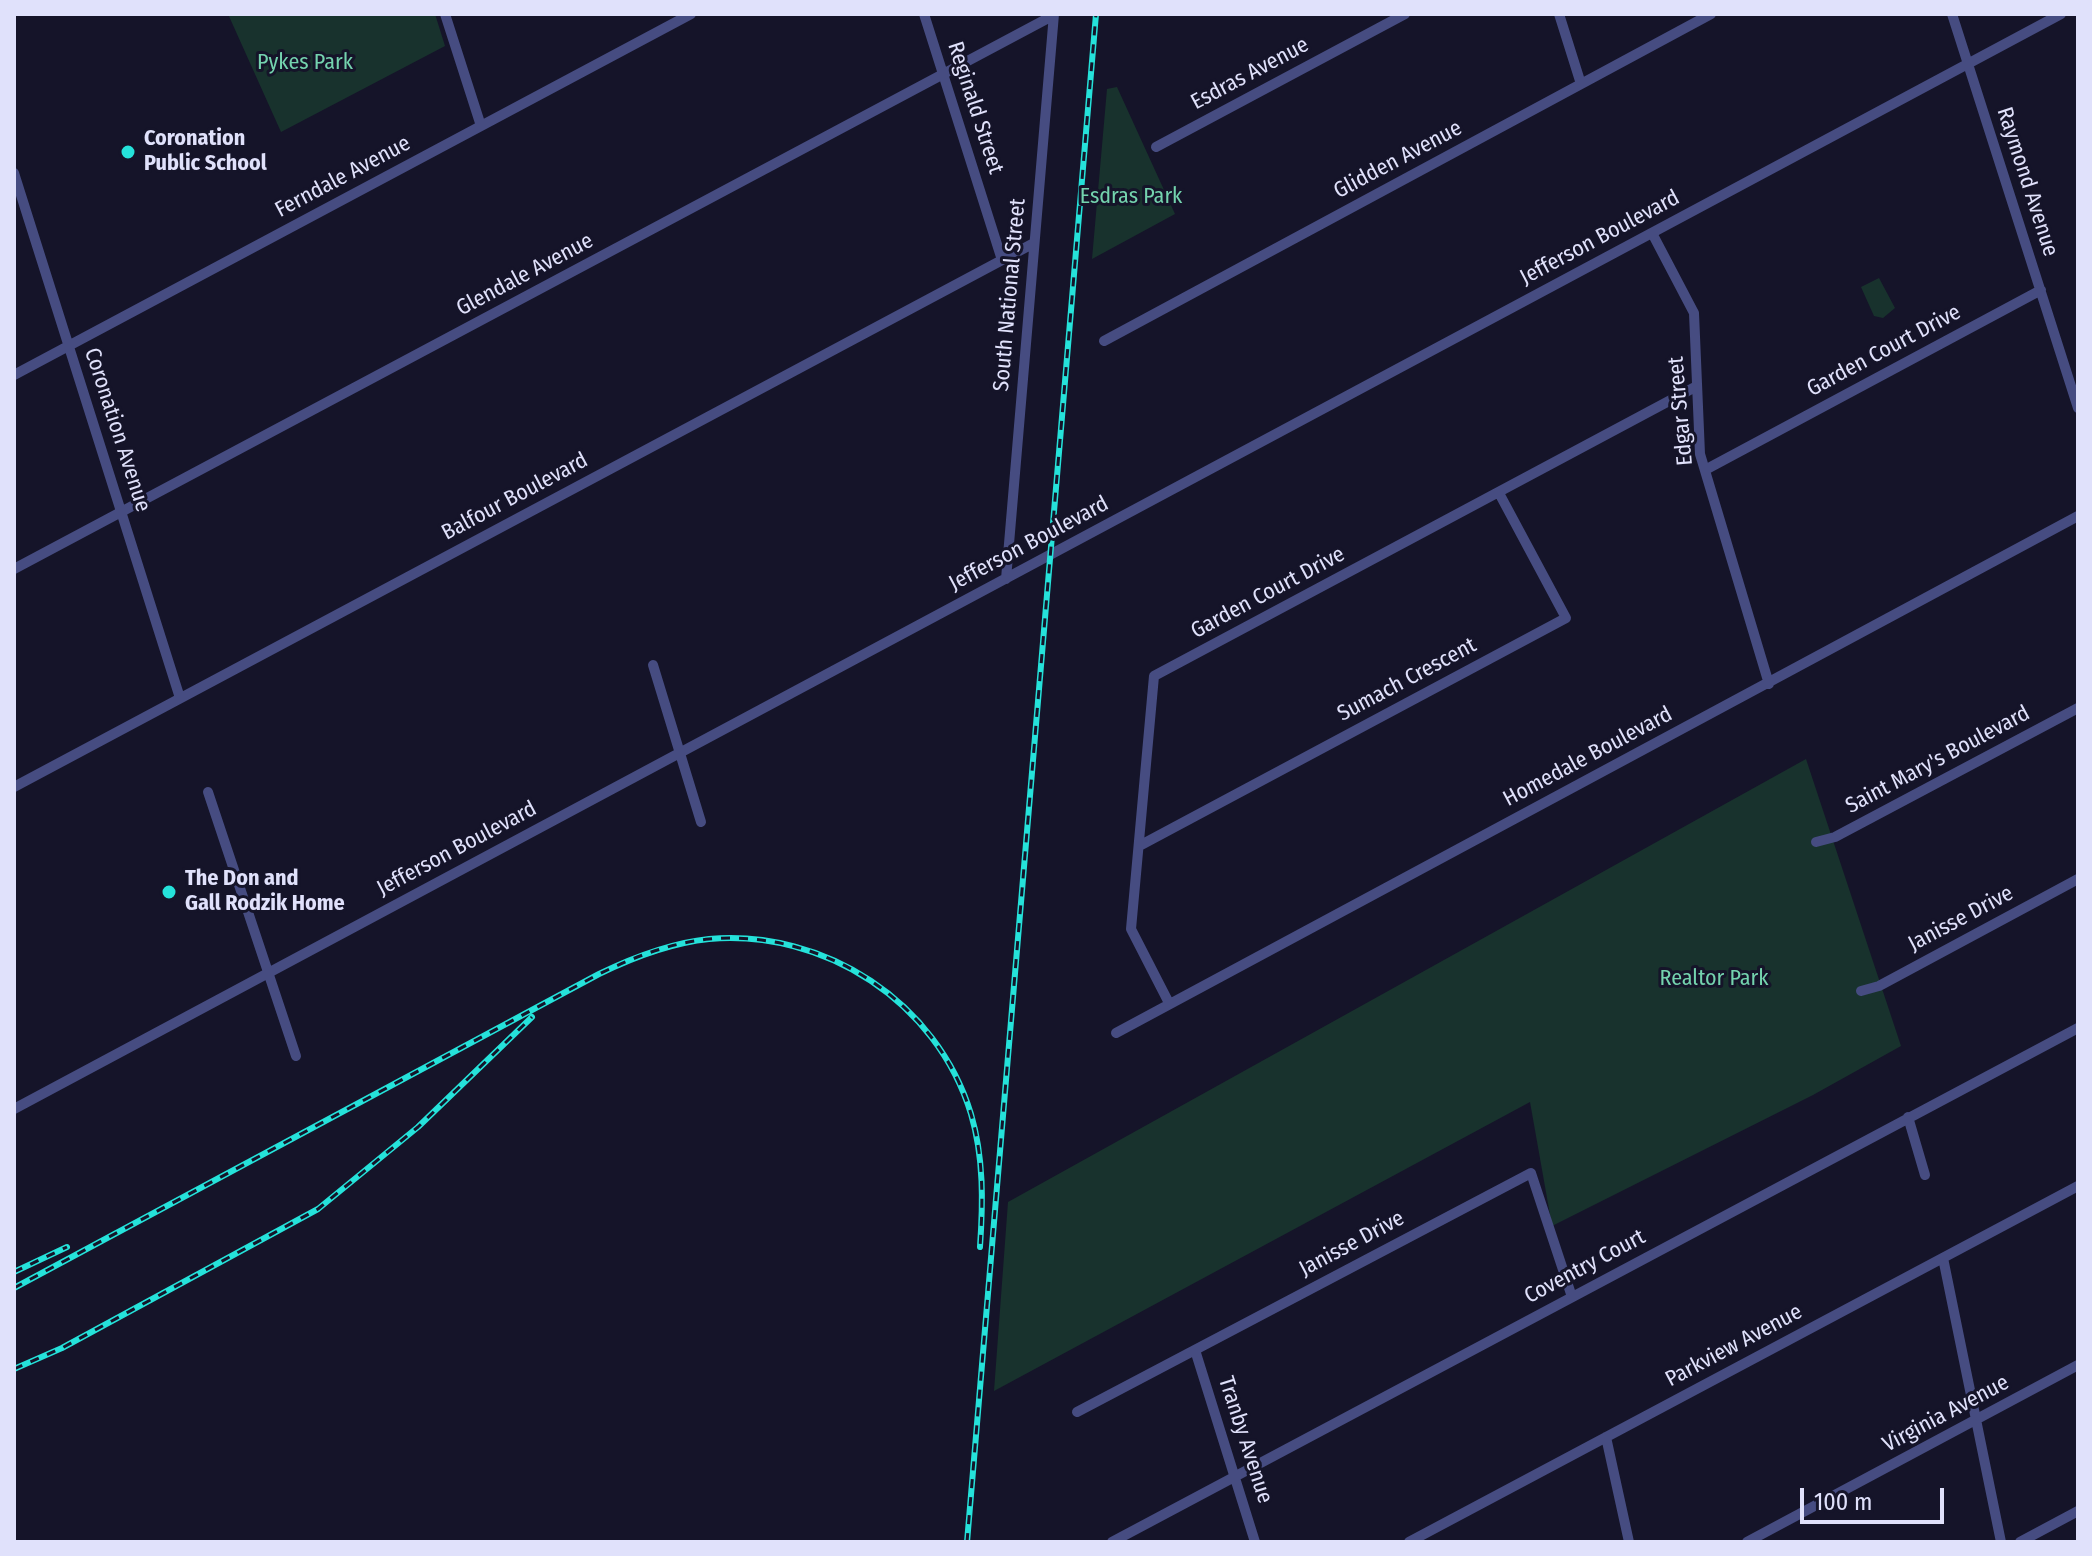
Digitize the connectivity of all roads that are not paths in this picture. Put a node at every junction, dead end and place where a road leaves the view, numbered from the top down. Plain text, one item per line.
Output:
1 (445, 14) edge
2 (691, 14) edge
3 (924, 14) edge
4 (1054, 14) edge
5 (1405, 14) edge
6 (1559, 14) edge
7 (1711, 14) edge
8 (1952, 14) edge
9 (2061, 14) edge
10 (1968, 64) junction
11 (943, 74) junction
12 (1581, 84) junction
13 (481, 126) junction
14 (1156, 147) dead end
15 (14, 173) edge
16 (1652, 233) junction
17 (1034, 243) junction
18 (1002, 260) junction
19 (2041, 290) junction
20 (1104, 341) dead end
21 (69, 345) junction
22 (14, 375) edge
23 (1697, 386) junction
24 (2078, 408) edge
25 (1705, 470) junction
26 (1499, 493) junction
27 (122, 512) junction
28 (2078, 516) edge
29 (14, 569) edge
30 (1006, 579) junction
31 (653, 665) dead end
32 (1769, 684) junction
33 (180, 698) junction
34 (2078, 708) edge
35 (680, 753) junction
36 (14, 787) edge
37 (208, 792) dead end
38 (701, 822) dead end
39 (1816, 842) dead end
40 (1141, 845) junction
41 (2078, 879) edge
42 (269, 972) junction
43 (1861, 991) dead end
44 (1169, 1003) junction
45 (2078, 1028) edge
46 (1116, 1033) dead end
47 (296, 1056) dead end
48 (14, 1109) edge
49 (1908, 1117) junction
50 (1925, 1175) dead end
51 (2078, 1186) edge
52 (1943, 1258) junction
53 (1572, 1297) junction
54 (1195, 1350) junction
55 (2078, 1365) edge
56 (1077, 1412) dead end
57 (1975, 1421) junction
58 (1606, 1437) junction
59 (1236, 1475) junction
60 (2078, 1511) edge
61 (1112, 1542) edge
62 (1255, 1542) edge
63 (1409, 1542) edge
64 (1629, 1542) edge
65 (1747, 1542) edge
66 (2001, 1542) edge
67 (2020, 1542) edge

1 - 13 street
2 - 13 street, Ferndale Avenue
3 - 11 street, Reginald Street
4 - 11 street, Glendale Avenue
4 - 17 street, South National Street
5 - 14 street, Esdras Avenue
6 - 12 street
7 - 12 street, Glidden Avenue
8 - 10 street, Raymond Avenue
9 - 10 street, Jefferson Boulevard
10 - 16 street, Jefferson Boulevard
10 - 19 street, Raymond Avenue
11 - 18 street, Reginald Street
11 - 27 street, Glendale Avenue
12 - 20 street, Glidden Avenue
13 - 21 street, Ferndale Avenue
15 - 21 street, Coronation Avenue
16 - 23 street, Edgar Street
16 - 30 street, Jefferson Boulevard
17 - 18 street, Balfour Boulevard
17 - 30 street, South National Street
18 - 33 street, Balfour Boulevard
19 - 24 street, Raymond Avenue
19 - 25 street, Garden Court Drive
21 - 22 street, Ferndale Avenue
21 - 27 street, Coronation Avenue
23 - 25 street, Edgar Street
23 - 26 street, Garden Court Drive
25 - 32 street, Edgar Street
26 - 40 street, Garden Court Drive
26 - 40 street, Sumach Crescent
27 - 29 street, Glendale Avenue
27 - 33 street, Coronation Avenue
28 - 32 street, Homedale Boulevard
30 - 35 street, Jefferson Boulevard
31 - 35 street
32 - 44 street, Homedale Boulevard
33 - 36 street, Balfour Boulevard
34 - 39 street, Saint Mary's Boulevard
35 - 38 street
35 - 42 street, Jefferson Boulevard
37 - 42 street
40 - 44 street, Garden Court Drive
41 - 43 street, Janisse Drive
42 - 47 street
42 - 48 street, Jefferson Boulevard
44 - 46 street, Homedale Boulevard
45 - 49 street, Coventry Court
49 - 50 street
49 - 53 street, Coventry Court
51 - 52 street, Parkview Avenue
52 - 57 street
52 - 58 street, Parkview Avenue
53 - 54 street, Janisse Drive
53 - 59 street, Coventry Court
54 - 56 street, Janisse Drive
54 - 59 street, Tranby Avenue
55 - 57 street, Virginia Avenue
57 - 65 street, Virginia Avenue
57 - 66 street
58 - 63 street, Parkview Avenue
58 - 64 street
59 - 61 street, Coventry Court
59 - 62 street, Tranby Avenue
60 - 67 street

